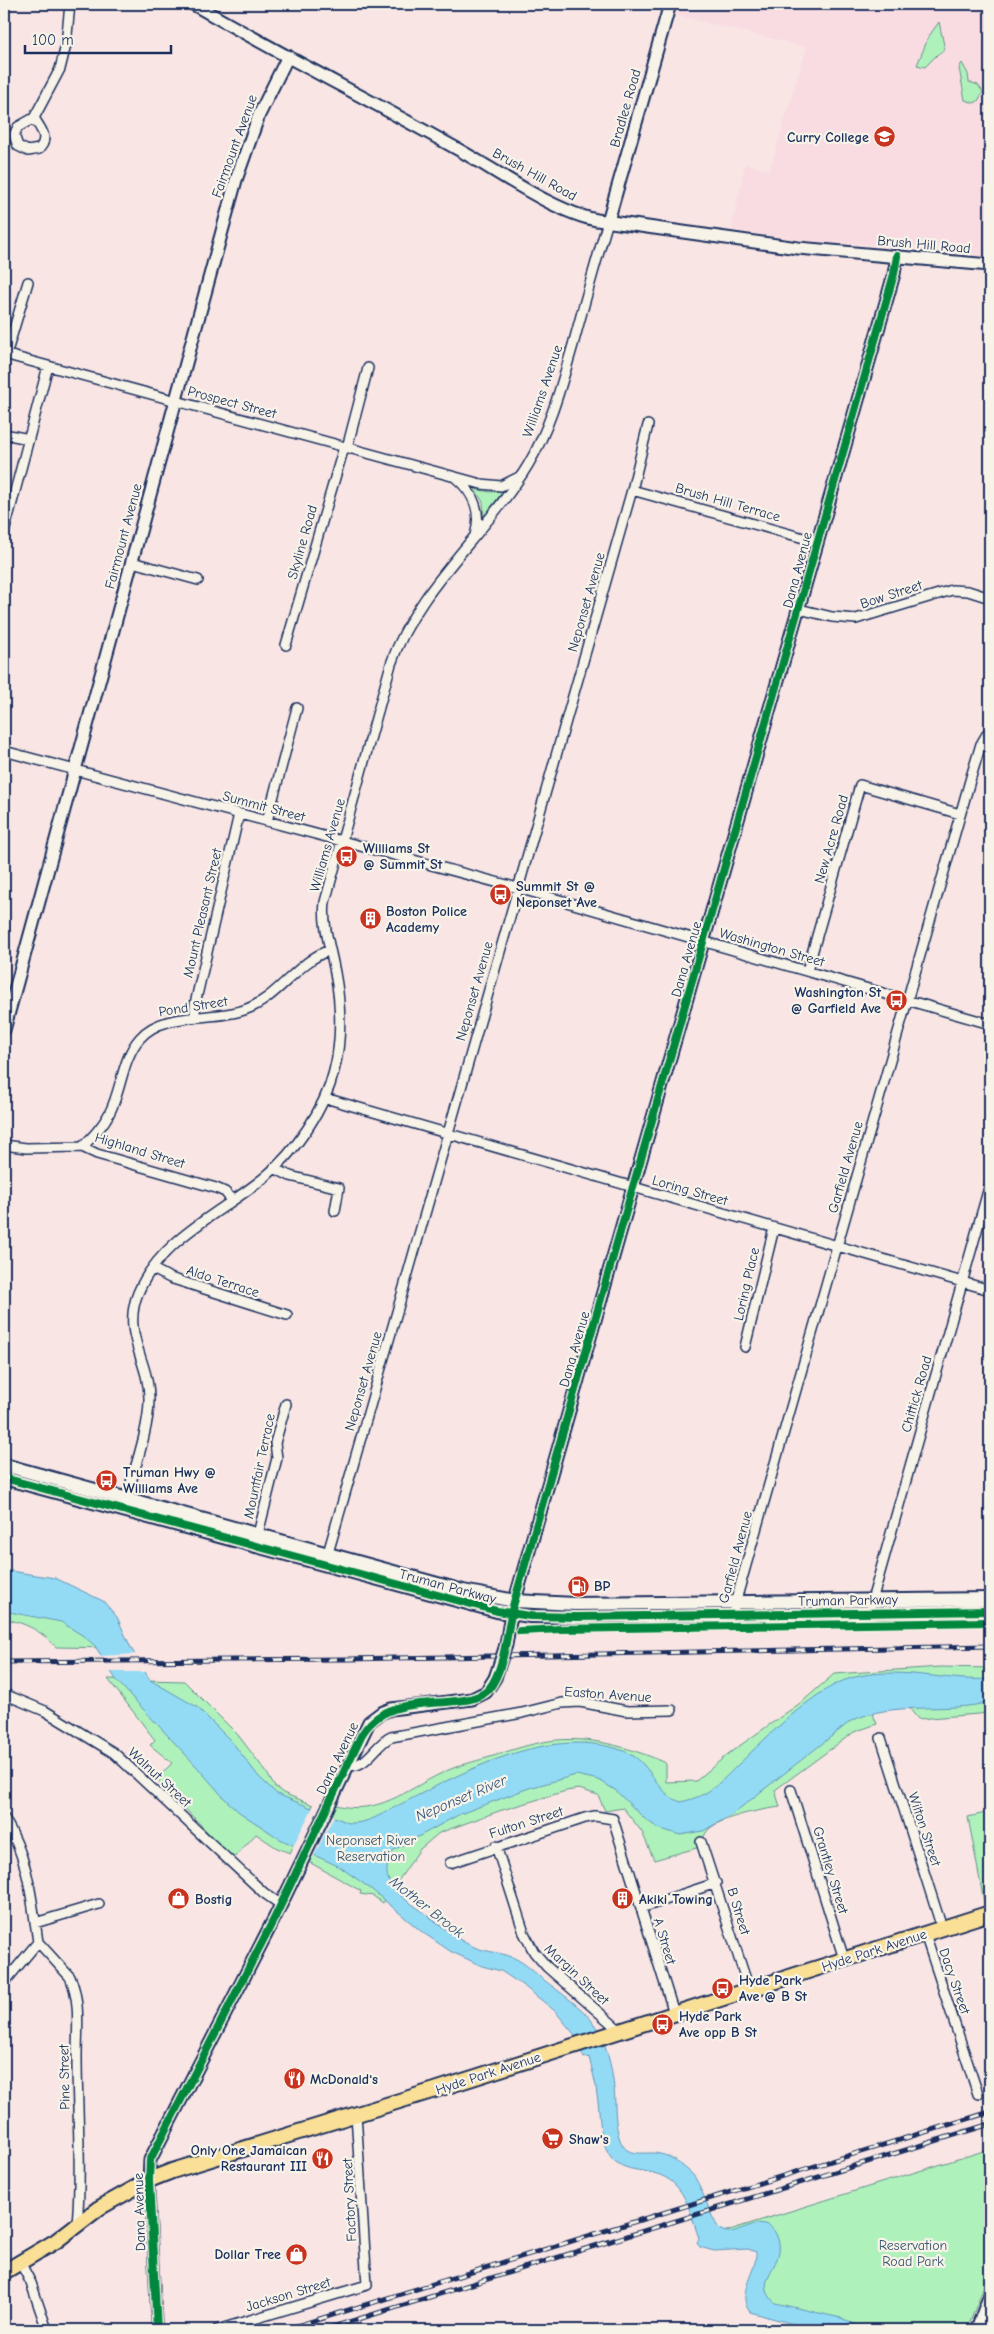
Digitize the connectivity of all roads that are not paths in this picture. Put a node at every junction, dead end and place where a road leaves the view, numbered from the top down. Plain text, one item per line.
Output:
1 (70, 4) edge
2 (193, 4) edge
3 (670, 4) edge
4 (288, 56) junction
5 (34, 118) dead end
6 (608, 221) junction
7 (897, 256) junction
8 (990, 265) edge
9 (28, 282) dead end
10 (5, 355) edge
11 (48, 366) junction
12 (368, 368) dead end
13 (176, 401) junction
14 (648, 425) dead end
15 (4, 434) edge
16 (29, 439) junction
17 (345, 447) junction
18 (521, 476) junction
19 (454, 477) junction
20 (632, 490) junction
21 (4, 533) edge
22 (474, 540) junction
23 (818, 542) junction
24 (132, 562) junction
25 (198, 580) dead end
26 (990, 598) edge
27 (799, 609) junction
28 (286, 645) dead end
29 (297, 708) dead end
30 (990, 729) edge
31 (4, 751) edge
32 (75, 770) junction
33 (239, 814) junction
34 (960, 814) junction
35 (267, 822) junction
36 (342, 842) junction
37 (518, 888) junction
38 (705, 942) junction
39 (330, 950) junction
40 (807, 971) junction
41 (907, 1000) junction
42 (195, 1018) junction
43 (990, 1024) edge
44 (4, 1030) edge
45 (325, 1098) junction
46 (448, 1135) junction
47 (4, 1145) edge
48 (82, 1147) junction
49 (274, 1168) junction
50 (990, 1184) edge
51 (633, 1188) junction
52 (232, 1200) junction
53 (335, 1211) dead end
54 (774, 1228) junction
55 (837, 1246) junction
56 (153, 1269) junction
57 (962, 1282) junction
58 (990, 1290) edge
59 (287, 1315) dead end
60 (745, 1347) dead end
61 (286, 1404) dead end
62 (4, 1466) edge
63 (4, 1478) edge
64 (124, 1505) junction
65 (258, 1534) junction
66 (327, 1559) junction
67 (990, 1598) edge
68 (871, 1606) junction
69 (513, 1608) junction
70 (734, 1608) junction
71 (990, 1611) edge
72 (4, 1694) edge
73 (672, 1710) dead end
74 (881, 1738) dead end
75 (347, 1765) junction
76 (791, 1790) dead end
77 (4, 1818) edge
78 (613, 1819) joint
79 (701, 1842) dead end
80 (496, 1846) junction
81 (450, 1863) dead end
82 (716, 1883) junction
83 (99, 1904) dead end
84 (280, 1904) junction
85 (641, 1908) junction
86 (990, 1913) edge
87 (35, 1923) junction
88 (942, 1928) junction
89 (925, 1934) junction
90 (38, 1942) junction
91 (844, 1959) junction
92 (4, 1983) edge
93 (749, 1989) junction
94 (674, 2013) junction
95 (612, 2032) junction
96 (978, 2094) dead end
97 (356, 2114) junction
98 (149, 2180) junction
99 (77, 2224) junction
100 (20, 2262) junction
101 (4, 2272) edge
102 (367, 2285) joint
103 (990, 2296) edge
104 (978, 2328) edge
105 (47, 2330) edge
106 (157, 2330) edge
107 (217, 2330) edge

1 - 5 street
2 - 4 street, Brush Hill Road
3 - 6 street, Bradlee Road
4 - 6 street, Brush Hill Road
4 - 13 street, Fairmount Avenue
6 - 7 street, Brush Hill Road
6 - 18 street, Williams Avenue
7 - 8 street, Brush Hill Road
7 - 23 street, Dana Avenue
9 - 10 street
10 - 11 street, Prospect Street
11 - 13 street, Prospect Street
11 - 16 street
12 - 17 street, Skyline Road
13 - 17 street, Prospect Street
13 - 24 street, Fairmount Avenue
14 - 20 street, Neponset Avenue
15 - 16 street
16 - 21 street
17 - 19 street, Prospect Street
17 - 28 street, Skyline Road
18 - 19 street, Prospect Street
18 - 22 street, Williams Avenue
19 - 22 street
20 - 23 street, Brush Hill Terrace
20 - 37 street, Neponset Avenue
22 - 36 street, Williams Avenue
23 - 27 street, Dana Avenue
24 - 25 street
24 - 32 street, Fairmount Avenue
26 - 27 street, Bow Street
27 - 38 street, Dana Avenue
29 - 35 street
30 - 34 street, Garfield Avenue
31 - 32 street, Summit Street
32 - 33 street, Summit Street
32 - 44 street, Fairmount Avenue
33 - 35 street, Summit Street
33 - 42 street, Mount Pleasant Street
34 - 40 street, New Acre Road
34 - 41 street, Garfield Avenue
35 - 36 street, Summit Street
36 - 37 street, Summit Street
36 - 39 street, Williams Avenue
37 - 38 street, Washington Street
37 - 46 street, Neponset Avenue
38 - 40 street, Washington Street
38 - 51 street, Dana Avenue
39 - 42 street, Pond Street
39 - 45 street, Williams Avenue
40 - 41 street, Washington Street
41 - 43 street, Washington Street
41 - 55 street, Garfield Avenue
42 - 48 street, Pond Street
45 - 46 street, Loring Street
45 - 49 street, Williams Avenue
46 - 51 street, Loring Street
46 - 66 street, Neponset Avenue
47 - 48 street, Highland Street
48 - 52 street, Highland Street
49 - 52 street, Williams Avenue
49 - 53 street
50 - 57 street, Chittick Road
51 - 54 street, Loring Street
51 - 69 street, Dana Avenue
52 - 56 street, Williams Avenue
54 - 55 street, Loring Street
54 - 60 street, Loring Place
55 - 57 street, Loring Street
55 - 70 street, Garfield Avenue
56 - 59 street, Aldo Terrace
56 - 64 street, Williams Avenue
57 - 58 street, Loring Street
57 - 68 street, Chittick Road
61 - 65 street, Mountfair Terrace
62 - 64 main road, Truman Parkway
63 - 64 main road, Truman Parkway
64 - 65 main road, Truman Parkway
64 - 66 main road, Truman Parkway
65 - 66 main road, Truman Parkway
66 - 69 main road, Truman Parkway
67 - 68 main road, Truman Parkway
68 - 70 main road, Truman Parkway
68 - 71 main road, Truman Parkway
69 - 70 main road, Truman Parkway
69 - 75 street, Dana Avenue, bridge
72 - 84 street, Walnut Street
73 - 75 street, Easton Avenue
74 - 88 street, Wilton Street
75 - 84 street, Dana Avenue
76 - 91 street, Grantley Street
77 - 87 street
78 - 80 street, Fulton Street
78 - 85 street, A Street
79 - 82 street, B Street
80 - 81 street, Fulton Street
80 - 95 street, Margin Street
82 - 85 street
82 - 93 street, B Street
83 - 87 street
84 - 98 street, Dana Avenue
85 - 94 street, A Street
86 - 88 main road, Hyde Park Avenue
87 - 90 street
88 - 89 main road, Hyde Park Avenue
89 - 91 main road, Hyde Park Avenue
89 - 96 street, Dacy Street
90 - 92 street
90 - 99 street, Pine Street
91 - 93 main road, Hyde Park Avenue
93 - 94 main road, Hyde Park Avenue
94 - 95 main road, Hyde Park Avenue
95 - 97 main road, Hyde Park Avenue
97 - 98 main road, Hyde Park Avenue
97 - 102 street, Factory Street
98 - 99 main road, Hyde Park Avenue
98 - 106 street, Dana Avenue
99 - 100 main road, Hyde Park Avenue
100 - 101 main road, Hyde Park Avenue
100 - 105 street
102 - 107 street, Jackson Street
103 - 104 main road

